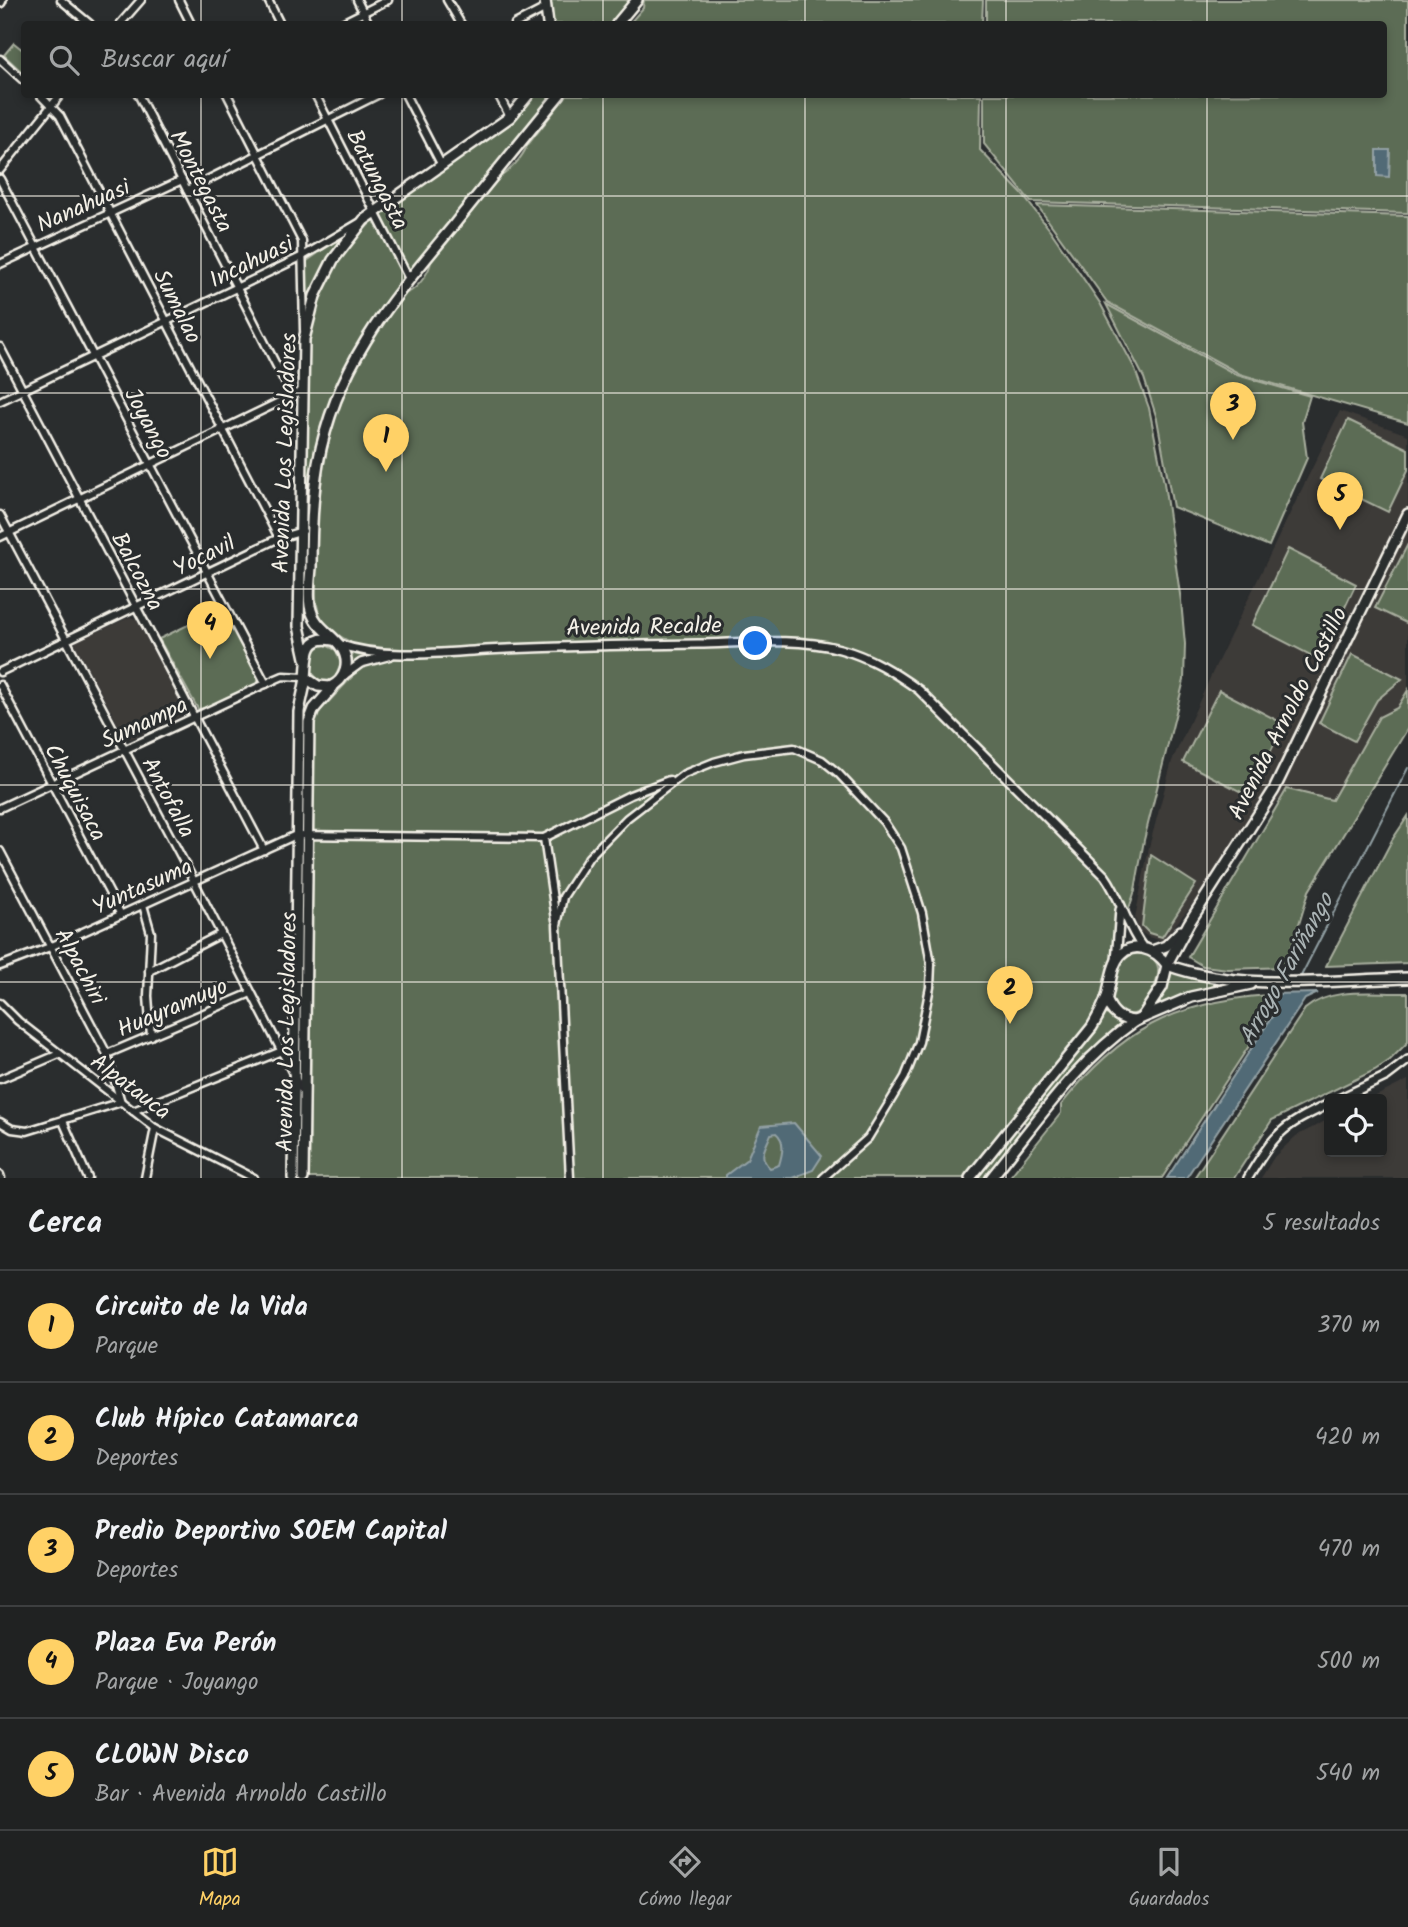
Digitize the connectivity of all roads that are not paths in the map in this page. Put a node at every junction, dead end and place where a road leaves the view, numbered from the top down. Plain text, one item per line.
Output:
1 (61, 0) edge
2 (141, 0) edge
3 (178, 0) edge
4 (268, 0) edge
5 (357, 0) edge
6 (388, 0) edge
7 (447, 0) edge
8 (637, 0) edge
9 (545, 4) edge
10 (363, 13) junction
11 (86, 21) edge
12 (123, 21) edge
13 (189, 21) edge
14 (278, 21) edge
15 (346, 21) edge
16 (367, 21) edge
17 (459, 21) edge
18 (520, 21) edge
19 (620, 21) edge
20 (0, 59) edge
21 (21, 78) edge
22 (43, 98) edge
23 (58, 98) edge
24 (140, 98) edge
25 (229, 98) edge
26 (317, 98) edge
27 (371, 98) edge
28 (407, 98) edge
29 (500, 98) edge
30 (526, 98) edge
31 (557, 98) edge
32 (52, 106) junction
33 (510, 117) junction
34 (328, 120) junction
35 (258, 155) junction
36 (441, 164) junction
37 (0, 170) edge
38 (0, 179) edge
39 (182, 180) junction
40 (187, 190) junction
41 (374, 211) junction
42 (110, 212) junction
43 (364, 220) junction
44 (36, 246) junction
45 (303, 256) junction
46 (0, 264) edge
47 (409, 279) junction
48 (237, 288) junction
49 (166, 321) junction
50 (304, 339) junction
51 (0, 346) edge
52 (94, 356) junction
53 (23, 390) junction
54 (302, 391) junction
55 (292, 396) junction
56 (0, 401) edge
57 (222, 429) junction
58 (150, 464) junction
59 (80, 498) junction
60 (1408, 514) edge
61 (0, 515) edge
62 (300, 531) junction
63 (311, 531) junction
64 (9, 532) junction
65 (0, 537) edge
66 (279, 538) junction
67 (207, 573) junction
68 (137, 606) junction
69 (66, 640) junction
70 (335, 642) junction
71 (398, 653) junction
72 (306, 658) junction
73 (0, 672) edge
74 (343, 676) junction
75 (306, 677) junction
76 (266, 684) junction
77 (0, 685) edge
78 (334, 685) junction
79 (196, 717) junction
80 (124, 750) junction
81 (684, 774) junction
82 (52, 784) junction
83 (0, 808) edge
84 (296, 835) junction
85 (307, 835) junction
86 (544, 838) junction
87 (264, 850) junction
88 (0, 851) edge
89 (194, 881) junction
90 (143, 905) junction
91 (1121, 906) junction
92 (121, 915) junction
93 (1189, 922) junction
94 (557, 925) junction
95 (221, 934) junction
96 (50, 947) junction
97 (1148, 949) junction
98 (1116, 962) junction
99 (1167, 965) junction
100 (0, 966) edge
101 (149, 971) junction
102 (1408, 978) edge
103 (1262, 981) junction
104 (251, 993) junction
105 (1106, 999) junction
106 (0, 1003) edge
107 (1139, 1019) junction
108 (151, 1036) junction
109 (293, 1046) junction
110 (281, 1050) junction
111 (60, 1054) junction
112 (107, 1054) junction
113 (1408, 1060) edge
114 (294, 1075) junction
115 (0, 1079) edge
116 (1349, 1094) edge
117 (304, 1096) junction
118 (121, 1102) junction
119 (1324, 1107) edge
120 (133, 1111) junction
121 (63, 1121) junction
122 (0, 1122) edge
123 (155, 1128) junction
124 (88, 1178) edge
125 (145, 1178) edge
126 (254, 1178) edge
127 (293, 1178) edge
128 (303, 1178) edge
129 (570, 1178) edge
130 (823, 1178) edge
131 (970, 1178) edge
132 (991, 1178) edge
133 (1248, 1178) edge

1 - 11 street
2 - 12 street
3 - 13 street
4 - 14 street
5 - 10 street
6 - 10 street
7 - 17 street
8 - 19 main road
9 - 18 street
10 - 15 street
10 - 16 street
20 - 21 street
22 - 32 street, Sumalao
23 - 32 street
24 - 39 street, Montegasta
25 - 35 street
26 - 34 street, Batungasta
27 - 34 street
28 - 36 street
29 - 33 street
30 - 33 main road, Avenida Los Legisladores
31 - 47 main road, Avenida Los Legisladores
32 - 37 street
32 - 42 street, Sumalao
33 - 36 main road, Avenida Los Legisladores
34 - 35 street
34 - 41 street, Batungasta
35 - 40 street
35 - 45 street
36 - 41 main road, Avenida Los Legisladores
38 - 44 street, Joyango
39 - 40 street, Montegasta
39 - 42 street, Nanahuasi
40 - 48 street, Montegasta
41 - 43 main road, Avenida Los Legisladores
41 - 47 street, Batungasta
42 - 44 street, Nanahuasi
42 - 49 street, Sumalao
43 - 45 street, Incahuasi
43 - 50 main road, Avenida Los Legisladores
44 - 46 street, Nanahuasi
44 - 52 street, Joyango
45 - 48 street, Incahuasi
45 - 50 street
47 - 63 main road, Avenida Los Legisladores
48 - 49 street, Incahuasi
48 - 55 street, Montegasta
49 - 52 street, Incahuasi
49 - 57 street, Sumalao
50 - 54 main road, Avenida Los Legisladores
51 - 53 street, Balcozna
52 - 53 street, Incahuasi
52 - 58 street, Joyango
53 - 56 street, Incahuasi
53 - 59 street, Balcozna
54 - 55 street
54 - 62 main road, Avenida Los Legisladores
55 - 57 street
57 - 58 street
57 - 66 street, Sumalao
58 - 59 street
58 - 67 street, Joyango
59 - 64 street
59 - 68 street, Balcozna
60 - 93 main road, Avenida Arnoldo Castillo
61 - 64 street, Antofalla
62 - 63 street, Yocavil
62 - 66 street, Yocavil
62 - 72 main road, Avenida Los Legisladores
63 - 70 main road, Avenida Los Legisladores
64 - 65 street
64 - 69 street, Antofalla
66 - 67 street, Yocavil
67 - 68 street, Yocavil
67 - 76 street, Joyango
68 - 69 street, Yocavil
68 - 79 street, Balcozna
69 - 73 street, Yocavil
69 - 80 street, Antofalla
70 - 71 street, Avenida Recalde
70 - 72 main road
70 - 74 main road
71 - 74 street, Avenida Recalde
71 - 91 street, Avenida Recalde
72 - 75 main road
74 - 78 main road
75 - 76 street, Sumampa
75 - 78 main road
75 - 84 main road, Avenida Los Legisladores
76 - 79 street, Sumampa
77 - 82 street, Chuquisaca
78 - 85 main road, Avenida Los Legisladores
79 - 80 street, Sumampa
79 - 87 street, Balcozna
80 - 82 street, Sumampa
80 - 89 street, Antofalla
81 - 86 street
81 - 94 street
81 - 130 street
82 - 83 street, Sumampa
82 - 92 street, Chuquisaca
84 - 85 street
84 - 87 street, Yuntasuma
84 - 109 main road, Avenida Los Legisladores
85 - 86 street
85 - 117 main road, Avenida Los Legisladores
86 - 94 street
87 - 89 street, Yuntasuma
88 - 96 street, Alpachiri
89 - 90 street, Yuntasuma
89 - 95 street, Antofalla
90 - 92 street, Yuntasuma
90 - 101 street
91 - 97 street, Avenida Recalde
91 - 98 street
92 - 96 street, Yuntasuma
93 - 97 main road, Avenida Arnoldo Castillo
93 - 99 main road, Avenida Arnoldo Castillo
94 - 129 street
95 - 101 street
95 - 104 street, Antofalla
96 - 100 street, Yuntasuma
96 - 112 street, Alpachiri
97 - 98 main road
97 - 99 main road
98 - 105 main road
99 - 103 main road
99 - 107 main road
101 - 108 street
102 - 103 main road
103 - 107 main road
104 - 108 street, Huayramuyo
104 - 110 street, Antofalla
105 - 107 main road
105 - 131 main road
106 - 111 street, Alpatauca
107 - 132 main road
108 - 112 street, Huayramuyo
109 - 110 street
109 - 114 main road, Avenida Los Legisladores
110 - 114 street, Antofalla
110 - 120 street
111 - 115 street
111 - 118 street, Alpatauca
112 - 118 street, Alpachiri
113 - 116 street
114 - 117 street, Antofalla
114 - 127 main road, Avenida Los Legisladores
117 - 128 main road, Avenida Los Legisladores
118 - 120 street, Alpatauca
118 - 121 street
119 - 133 street
120 - 123 street, Alpatauca
121 - 122 street
121 - 124 street
123 - 125 street
123 - 126 street, Alpatauca

